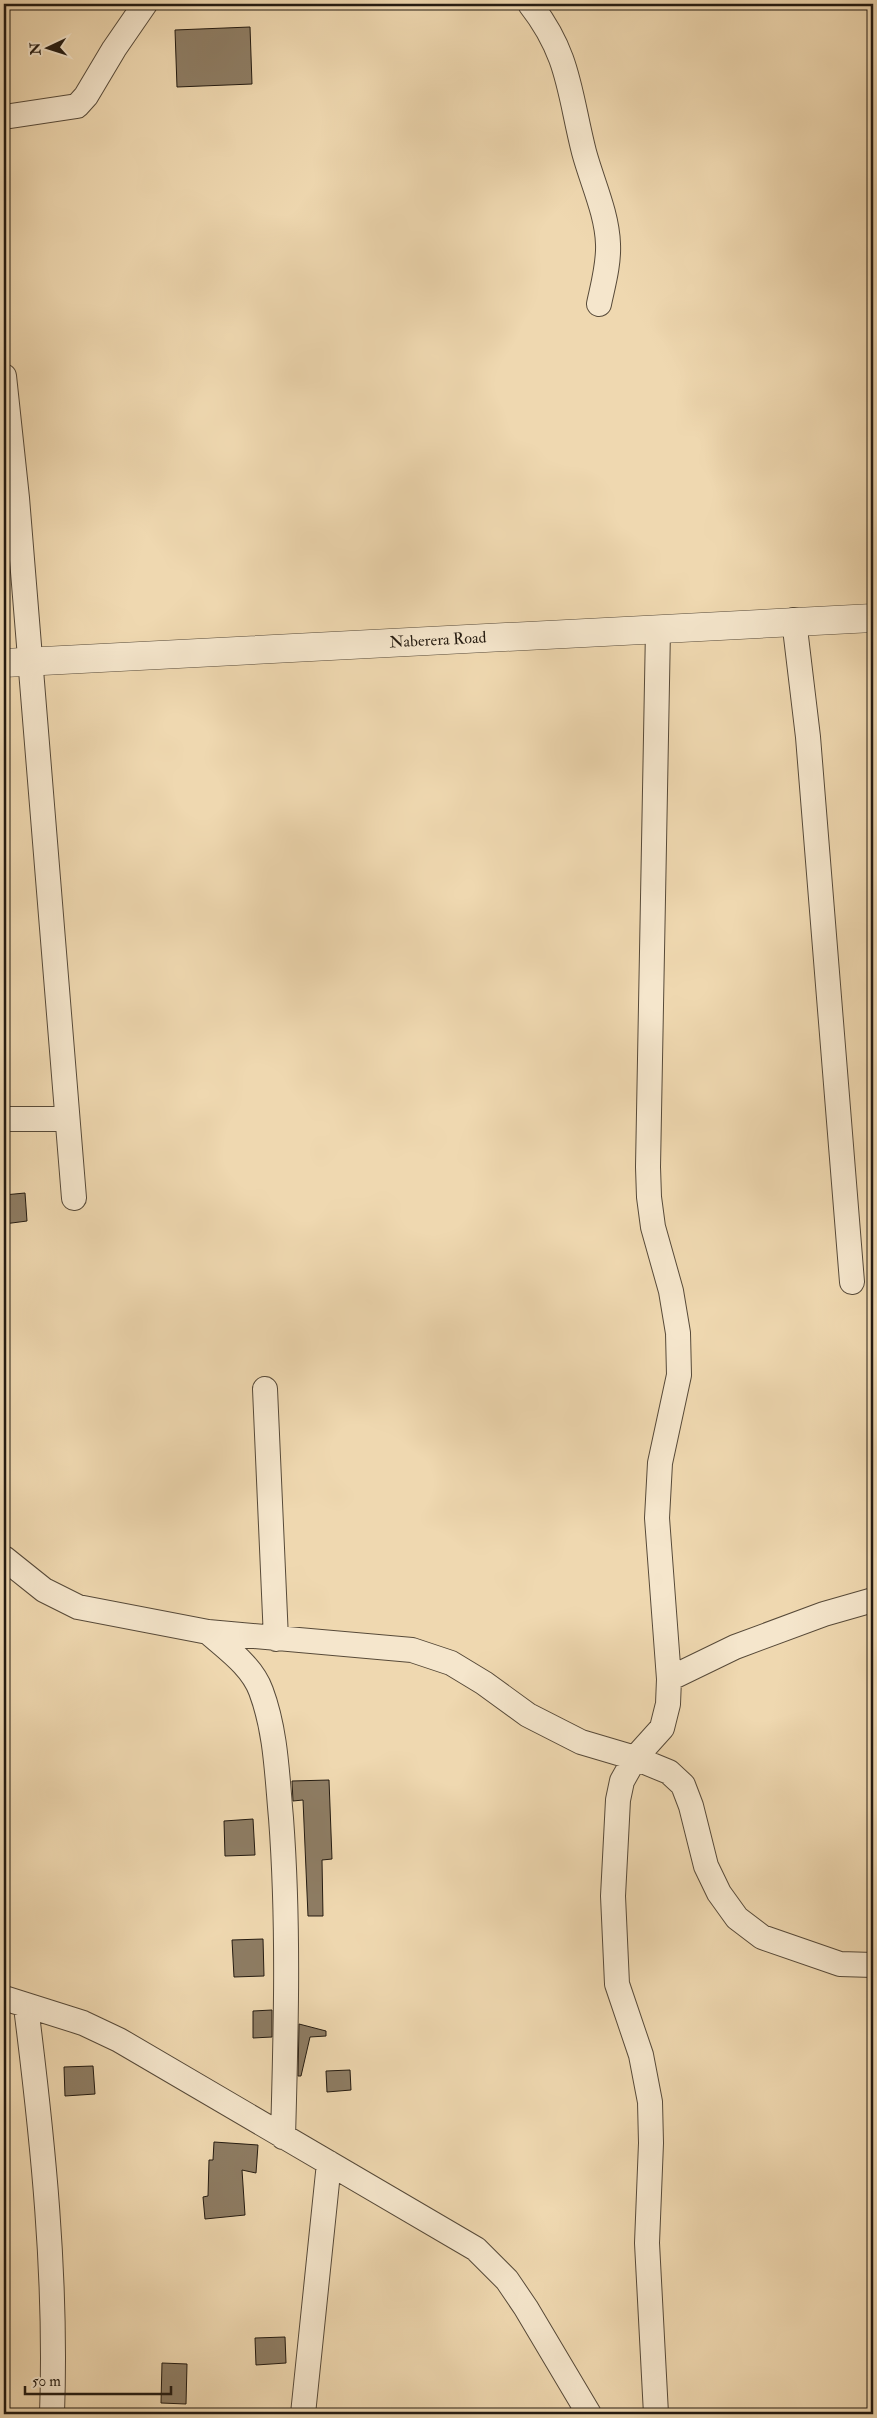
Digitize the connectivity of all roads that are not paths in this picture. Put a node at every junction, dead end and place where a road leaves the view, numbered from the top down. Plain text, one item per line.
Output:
1 (145, 4) edge
2 (530, 4) edge
3 (4, 117) edge
4 (599, 304) dead end
5 (4, 376) edge
6 (873, 618) edge
7 (794, 620) junction
8 (658, 629) junction
9 (17, 662) edge
10 (4, 1119) edge
11 (66, 1119) junction
12 (74, 1198) dead end
13 (852, 1282) dead end
14 (266, 1390) dead end
15 (4, 1558) edge
16 (873, 1600) edge
17 (208, 1632) junction
18 (276, 1639) junction
19 (669, 1679) junction
20 (635, 1758) junction
21 (873, 1965) edge
22 (4, 1998) edge
23 (26, 2007) junction
24 (283, 2137) junction
25 (329, 2163) junction
26 (52, 2414) edge
27 (303, 2414) edge
28 (589, 2414) edge
29 (656, 2414) edge

1 - 3 street
2 - 4 street
5 - 9 street
6 - 7 street, Naberera Road
7 - 8 street, Naberera Road
7 - 13 street
8 - 9 street, Naberera Road
8 - 19 street
9 - 11 street
10 - 11 street
11 - 12 street
14 - 18 street
15 - 17 street
16 - 19 street
17 - 18 street
17 - 24 street
18 - 20 street
19 - 20 street
20 - 21 street
20 - 29 street
22 - 23 street
23 - 24 street
23 - 26 street
24 - 25 street
25 - 27 street
25 - 28 street

